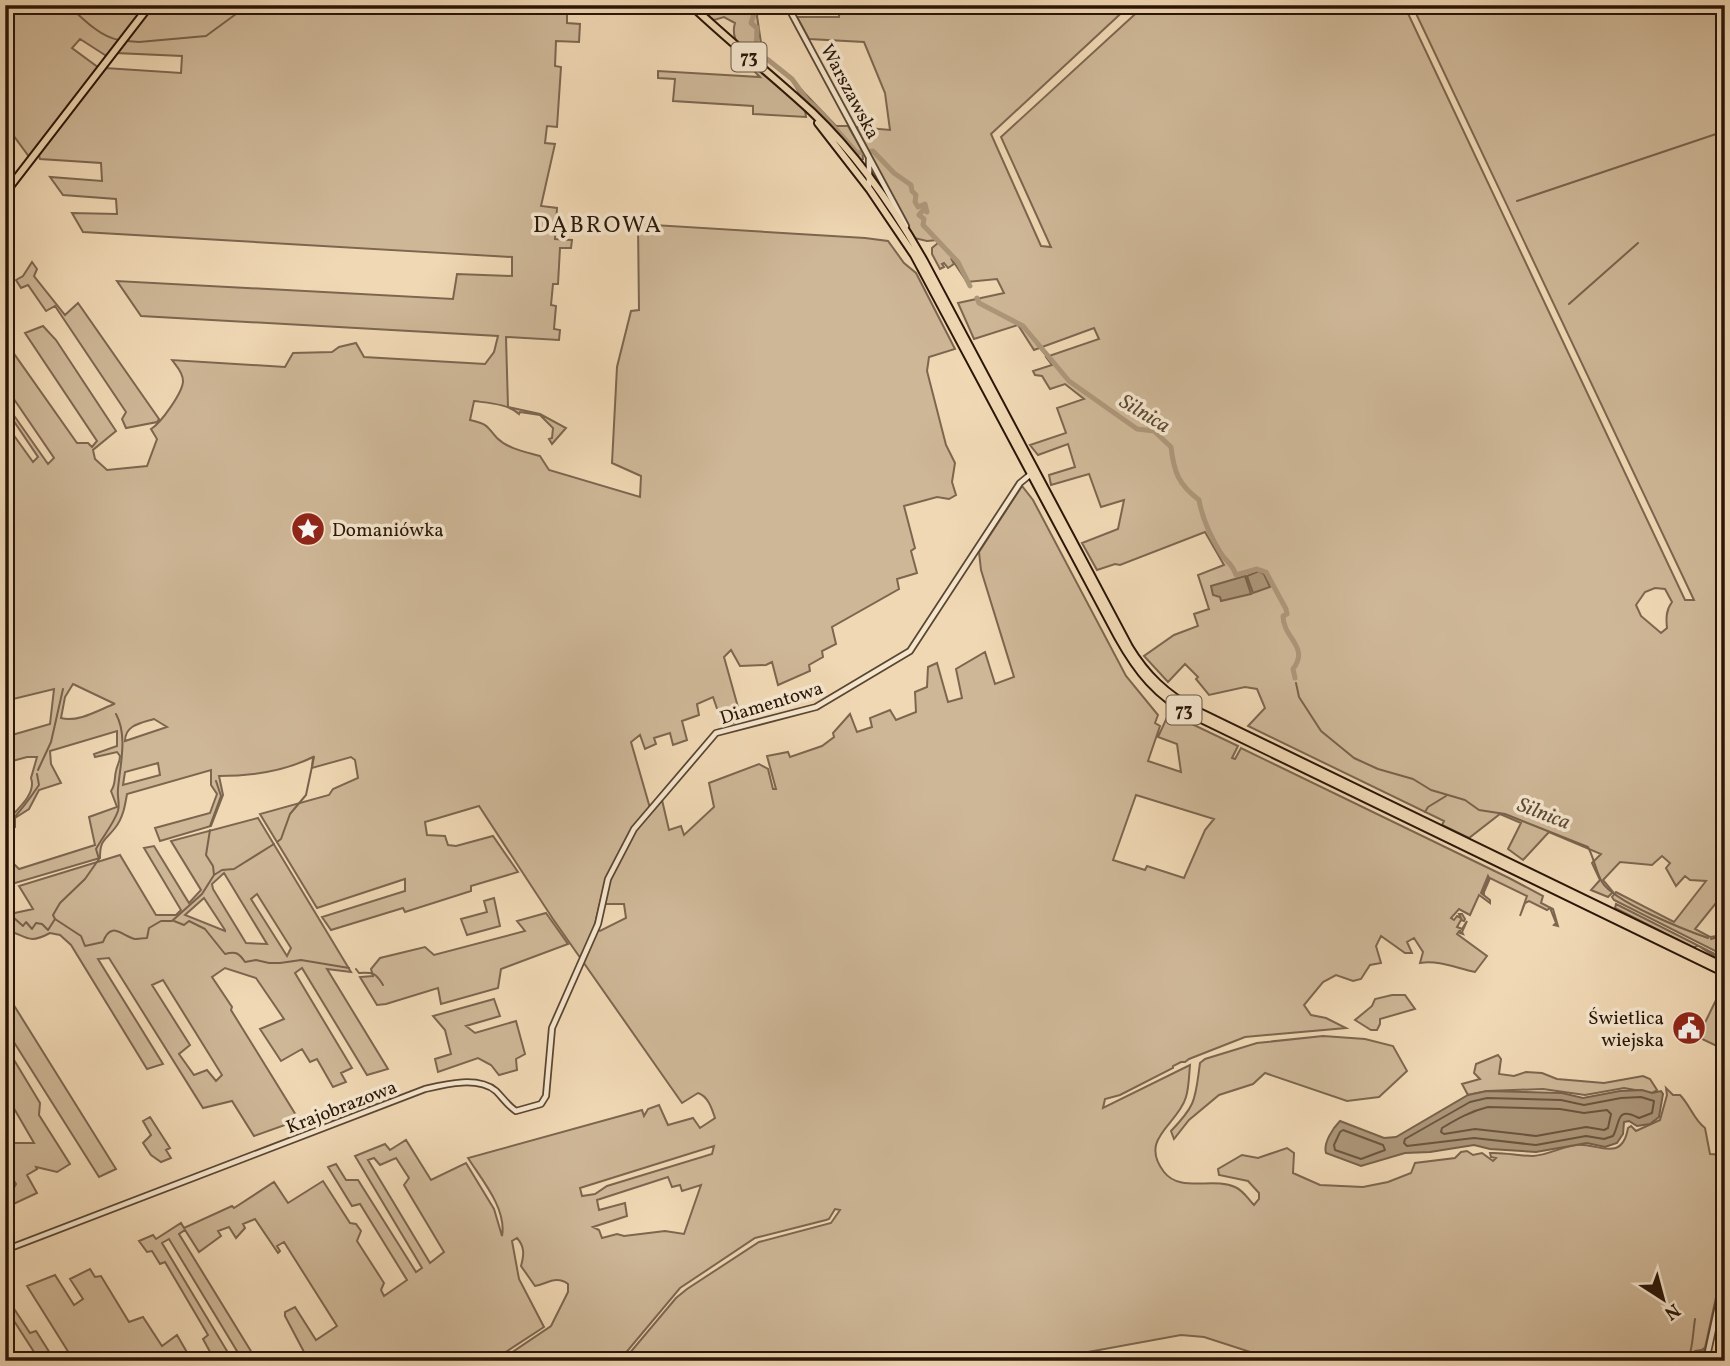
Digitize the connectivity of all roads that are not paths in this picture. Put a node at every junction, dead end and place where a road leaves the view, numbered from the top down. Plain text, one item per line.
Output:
1 (150, 5) edge
2 (691, 5) edge
3 (787, 5) edge
4 (806, 108) junction
5 (868, 156) junction
6 (856, 161) junction
7 (869, 177) junction
8 (870, 190) junction
9 (5, 194) edge
10 (908, 239) junction
11 (1033, 473) junction
12 (582, 960) joint
13 (1725, 967) edge
14 (1725, 973) edge
15 (5, 1250) edge
16 (1725, 1274) edge
17 (1706, 1361) edge

1 - 9 main road
2 - 4 main road, 73
3 - 5 street, Warszawska
4 - 6 main road, 73
4 - 8 main road, 73
5 - 6 street, Warszawska
5 - 7 street, Warszawska
5 - 10 street, Warszawska
6 - 7 main road, Warszawska / 73
7 - 8 street, Warszawska
7 - 10 main road, Warszawska / 73
8 - 10 main road, 73
10 - 11 main road, 73
11 - 12 street, Diamentowa
11 - 13 main road, 73
11 - 14 main road, 73
12 - 15 street, Krajobrazowa
16 - 17 street

